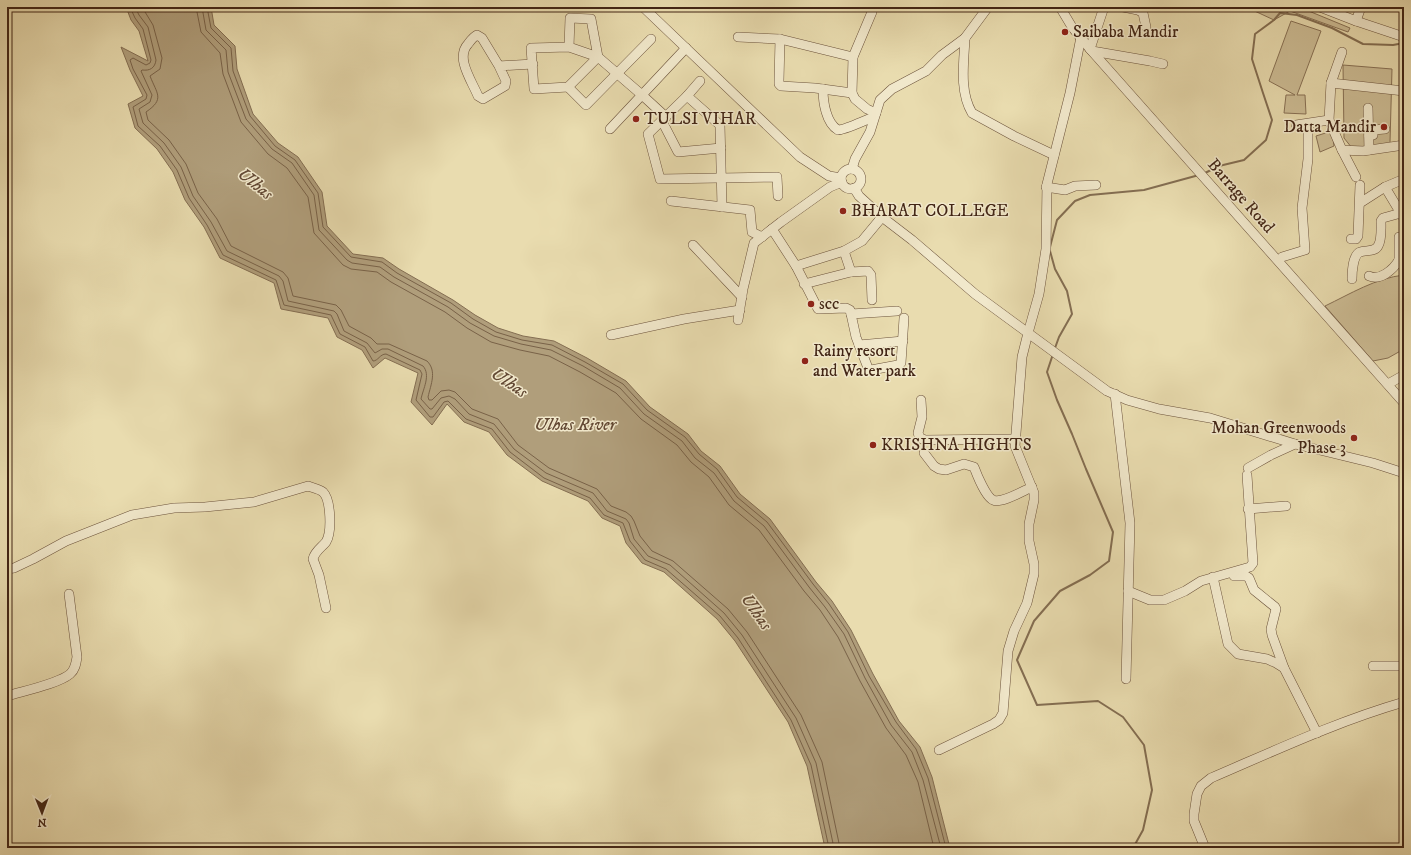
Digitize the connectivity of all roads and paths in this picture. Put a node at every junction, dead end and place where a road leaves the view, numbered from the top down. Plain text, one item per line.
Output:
1 (643, 7) edge
2 (872, 7) edge
3 (988, 7) edge
4 (1060, 7) edge
5 (1104, 7) edge
6 (1123, 7) edge
7 (1320, 7) edge
8 (1361, 7) edge
9 (1356, 21) junction
10 (1146, 27) dead end
11 (738, 37) dead end
12 (1081, 37) junction
13 (1404, 37) edge
14 (965, 38) junction
15 (651, 39) dead end
16 (780, 39) junction
17 (569, 47) junction
18 (686, 48) junction
19 (1091, 50) junction
20 (1342, 52) dead end
21 (598, 57) junction
22 (853, 57) junction
23 (533, 64) junction
24 (1163, 64) dead end
25 (499, 66) junction
26 (618, 74) junction
27 (700, 81) dead end
28 (1331, 82) junction
29 (568, 87) junction
30 (823, 89) junction
31 (1404, 91) edge
32 (852, 93) junction
33 (642, 95) junction
34 (687, 96) junction
35 (1368, 108) dead end
36 (875, 115) junction
37 (664, 119) junction
38 (1329, 120) junction
39 (1308, 124) junction
40 (1296, 125) dead end
41 (610, 129) dead end
42 (1385, 129) dead end
43 (1369, 136) junction
44 (1404, 145) edge
45 (721, 148) junction
46 (1342, 150) junction
47 (1369, 150) junction
48 (1054, 155) junction
49 (852, 169) junction
50 (721, 178) junction
51 (1404, 179) edge
52 (841, 180) junction
53 (1096, 185) dead end
54 (1046, 187) junction
55 (1385, 187) junction
56 (854, 188) junction
57 (778, 196) dead end
58 (671, 201) dead end
59 (1360, 203) junction
60 (722, 206) junction
61 (1403, 216) edge
62 (882, 217) junction
63 (772, 229) junction
64 (762, 237) junction
65 (1399, 238) dead end
66 (1351, 239) dead end
67 (693, 245) dead end
68 (1404, 246) edge
69 (844, 251) junction
70 (1282, 257) dead end
71 (1402, 261) edge
72 (796, 266) junction
73 (850, 272) junction
74 (1369, 276) dead end
75 (1352, 279) dead end
76 (804, 284) junction
77 (742, 298) junction
78 (872, 300) dead end
79 (740, 310) junction
80 (851, 314) junction
81 (738, 320) dead end
82 (1028, 333) junction
83 (611, 335) dead end
84 (903, 341) junction
85 (859, 345) junction
86 (1404, 375) edge
87 (1388, 384) junction
88 (1115, 394) junction
89 (921, 400) dead end
90 (1404, 403) edge
91 (1015, 439) junction
92 (1295, 444) junction
93 (924, 453) dead end
94 (1404, 473) edge
95 (1032, 487) junction
96 (1286, 506) dead end
97 (1248, 509) junction
98 (7, 569) edge
99 (1216, 576) junction
100 (1128, 591) junction
101 (68, 594) dead end
102 (326, 608) dead end
103 (1373, 666) dead end
104 (1404, 666) edge
105 (1284, 668) junction
106 (1126, 679) dead end
107 (7, 696) edge
108 (1404, 702) edge
109 (1317, 733) junction
110 (939, 750) dead end
111 (1205, 848) edge

1 - 18 street
2 - 22 street
3 - 14 street
4 - 12 street, Barrage Road
5 - 19 street
6 - 10 street
7 - 9 street
8 - 9 street
9 - 13 street
11 - 16 street
12 - 19 street, Barrage Road
12 - 48 street
14 - 36 street
14 - 48 street
15 - 26 street
16 - 22 street
16 - 30 street
17 - 21 street
17 - 21 street
17 - 23 street
18 - 33 street
18 - 52 street
19 - 24 street
19 - 87 street, Barrage Road
20 - 28 street
21 - 26 street
21 - 29 street
22 - 32 street
23 - 25 street
23 - 29 street
25 - 25 street
26 - 29 street
26 - 33 street
27 - 34 street
28 - 31 street
28 - 38 street
30 - 32 street
30 - 36 street
32 - 36 street
33 - 37 street
33 - 41 street
34 - 37 street
34 - 45 street
35 - 43 street
36 - 49 street
37 - 45 street
37 - 50 street
38 - 39 street
38 - 46 street
39 - 40 street
39 - 70 street
42 - 43 street
43 - 47 street
44 - 47 street
45 - 50 street
46 - 47 street
46 - 59 street
48 - 54 street
49 - 52 street
49 - 56 street
50 - 57 street
50 - 60 street
51 - 55 street
52 - 56 street
52 - 63 street
53 - 54 street
54 - 82 street
55 - 59 street
55 - 61 street
56 - 62 street
58 - 60 street
59 - 66 street
60 - 64 street
61 - 75 street
62 - 69 street
62 - 82 street
63 - 64 street
63 - 72 street
64 - 77 street
65 - 71 street
67 - 77 street
68 - 71 street
69 - 72 street
69 - 73 street
71 - 74 street
72 - 76 street
73 - 76 street
73 - 78 street
76 - 80 street
77 - 79 street
79 - 81 street
79 - 83 street
80 - 84 street
80 - 85 street
82 - 88 street
82 - 91 street
84 - 85 street
84 - 85 street
86 - 87 street
87 - 90 street, Barrage Road
88 - 92 street
88 - 100 street
89 - 91 street
91 - 95 street
92 - 94 street
92 - 97 street
93 - 95 street
95 - 110 street
96 - 97 street
97 - 99 street
98 - 102 street
99 - 100 street
99 - 105 street
99 - 105 street
100 - 106 street
101 - 107 street
103 - 104 street
105 - 109 street
108 - 109 street
109 - 111 street

